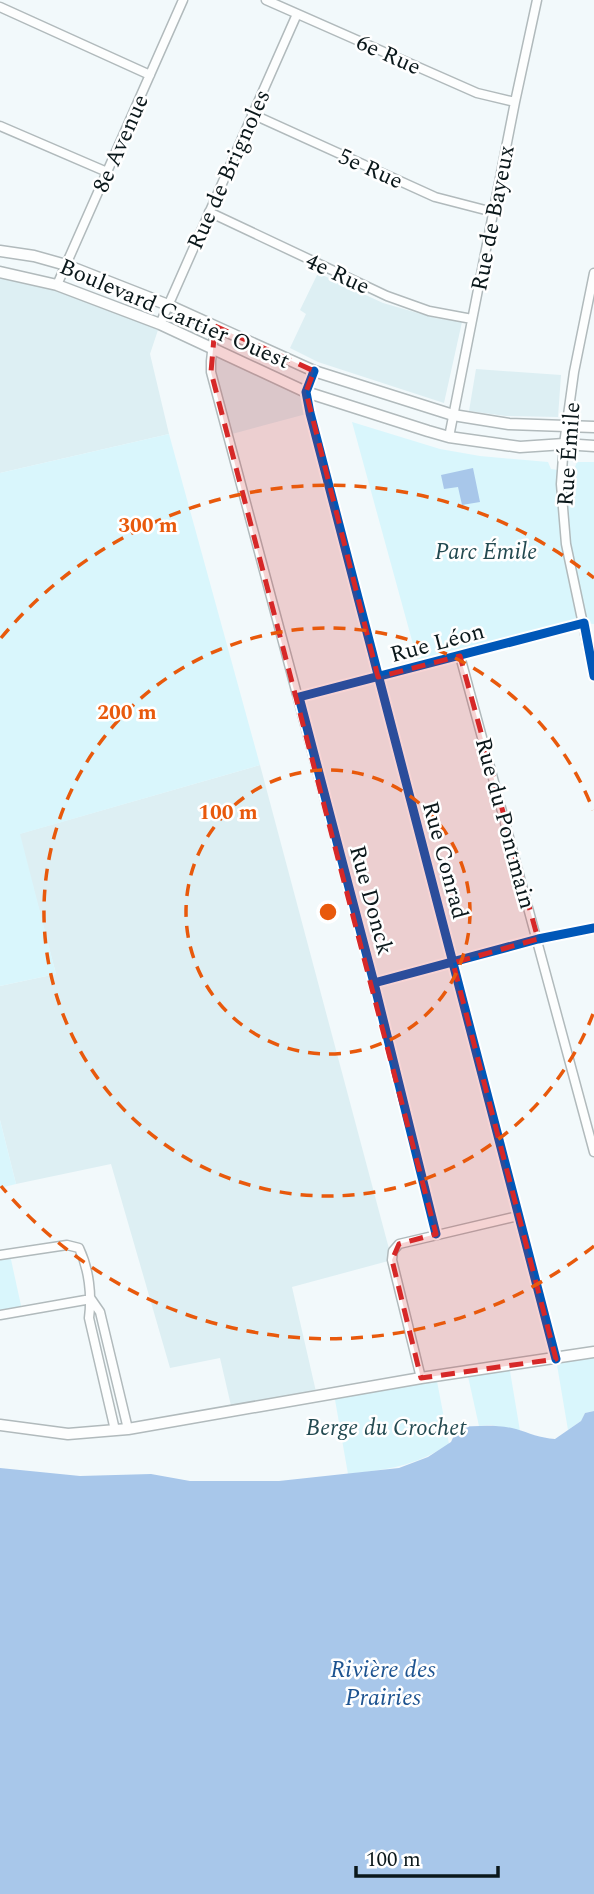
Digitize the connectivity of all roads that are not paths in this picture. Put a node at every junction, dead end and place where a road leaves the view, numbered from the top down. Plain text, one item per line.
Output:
1 (183, 0) edge
2 (266, 0) edge
3 (537, 0) edge
4 (1, 6) edge
5 (297, 14) junction
6 (150, 75) junction
7 (514, 103) junction
8 (252, 114) junction
9 (0, 126) edge
10 (107, 172) junction
11 (209, 212) junction
12 (493, 212) junction
13 (0, 251) edge
14 (66, 265) junction
15 (0, 272) edge
16 (594, 273) edge
17 (57, 285) junction
18 (168, 305) junction
19 (590, 315) edge
20 (472, 319) junction
21 (160, 324) junction
22 (215, 326) junction
23 (212, 348) junction
24 (314, 371) junction
25 (306, 392) junction
26 (453, 415) junction
27 (567, 427) junction
28 (594, 427) edge
29 (450, 437) junction
30 (564, 444) junction
31 (594, 446) edge
32 (584, 623) junction
33 (460, 656) junction
34 (594, 676) edge
35 (379, 677) junction
36 (299, 697) junction
37 (594, 928) edge
38 (538, 939) junction
39 (453, 963) junction
40 (374, 983) junction
41 (594, 1152) edge
42 (518, 1216) junction
43 (436, 1234) junction
44 (0, 1255) edge
45 (92, 1299) junction
46 (0, 1315) edge
47 (594, 1352) edge
48 (555, 1359) junction
49 (421, 1378) junction
50 (0, 1425) edge
51 (128, 1429) junction
52 (115, 1430) junction

1 - 6 street, 8e Avenue
2 - 5 street, 6e Rue
3 - 7 street, Rue de Bayeux
4 - 6 street
5 - 7 street, 6e Rue
5 - 8 street, Rue de Brignoles
6 - 10 street, 8e Avenue
7 - 12 street, Rue de Bayeux
8 - 11 street, Rue de Brignoles
8 - 12 street, 5e Rue
9 - 10 street
10 - 14 street, 8e Avenue
11 - 18 street, Rue de Brignoles
11 - 20 street, 4e Rue
12 - 20 street, Rue de Bayeux
13 - 14 street, Boulevard Cartier Ouest
14 - 17 street, 8e Avenue
14 - 18 street, Boulevard Cartier Ouest
15 - 17 street, Boulevard Cartier Ouest
16 - 19 street, Rue Émile
17 - 21 street, Boulevard Cartier Ouest
18 - 21 street, Rue de Brignoles
18 - 22 street, Boulevard Cartier Ouest
19 - 27 street, Rue Émile
20 - 26 street, Rue de Bayeux
21 - 23 street, Boulevard Cartier Ouest
22 - 23 street, Rue Donck
22 - 24 street, Boulevard Cartier Ouest
23 - 25 street, Boulevard Cartier Ouest
23 - 36 street, Rue Donck
24 - 25 street
24 - 26 street, Boulevard Cartier Ouest
25 - 29 street, Boulevard Cartier Ouest
25 - 35 street, Rue Conrad
26 - 27 street, Boulevard Cartier Ouest
26 - 29 street, Rue de Bayeux
27 - 28 street, Boulevard Cartier Ouest
27 - 30 street, Rue Émile
29 - 30 street, Boulevard Cartier Ouest
30 - 31 street, Boulevard Cartier Ouest
30 - 32 street, Rue Émile
32 - 33 street, Rue Léon
32 - 34 street, Rue Émile
33 - 35 street, Rue Léon
33 - 38 street, Rue du Pontmain
35 - 36 street, Rue Léon
35 - 39 street, Rue Conrad
36 - 40 street, Rue Donck
37 - 38 street
38 - 39 street
38 - 41 street, Rue du Pontmain
39 - 40 street
39 - 42 street, Rue Conrad
40 - 43 street, Rue Donck
42 - 43 street
42 - 48 street, Rue Conrad
43 - 49 street
44 - 45 street
45 - 46 street
45 - 51 street
45 - 52 street
47 - 48 street
48 - 49 street
49 - 51 street
50 - 52 street
51 - 52 street

